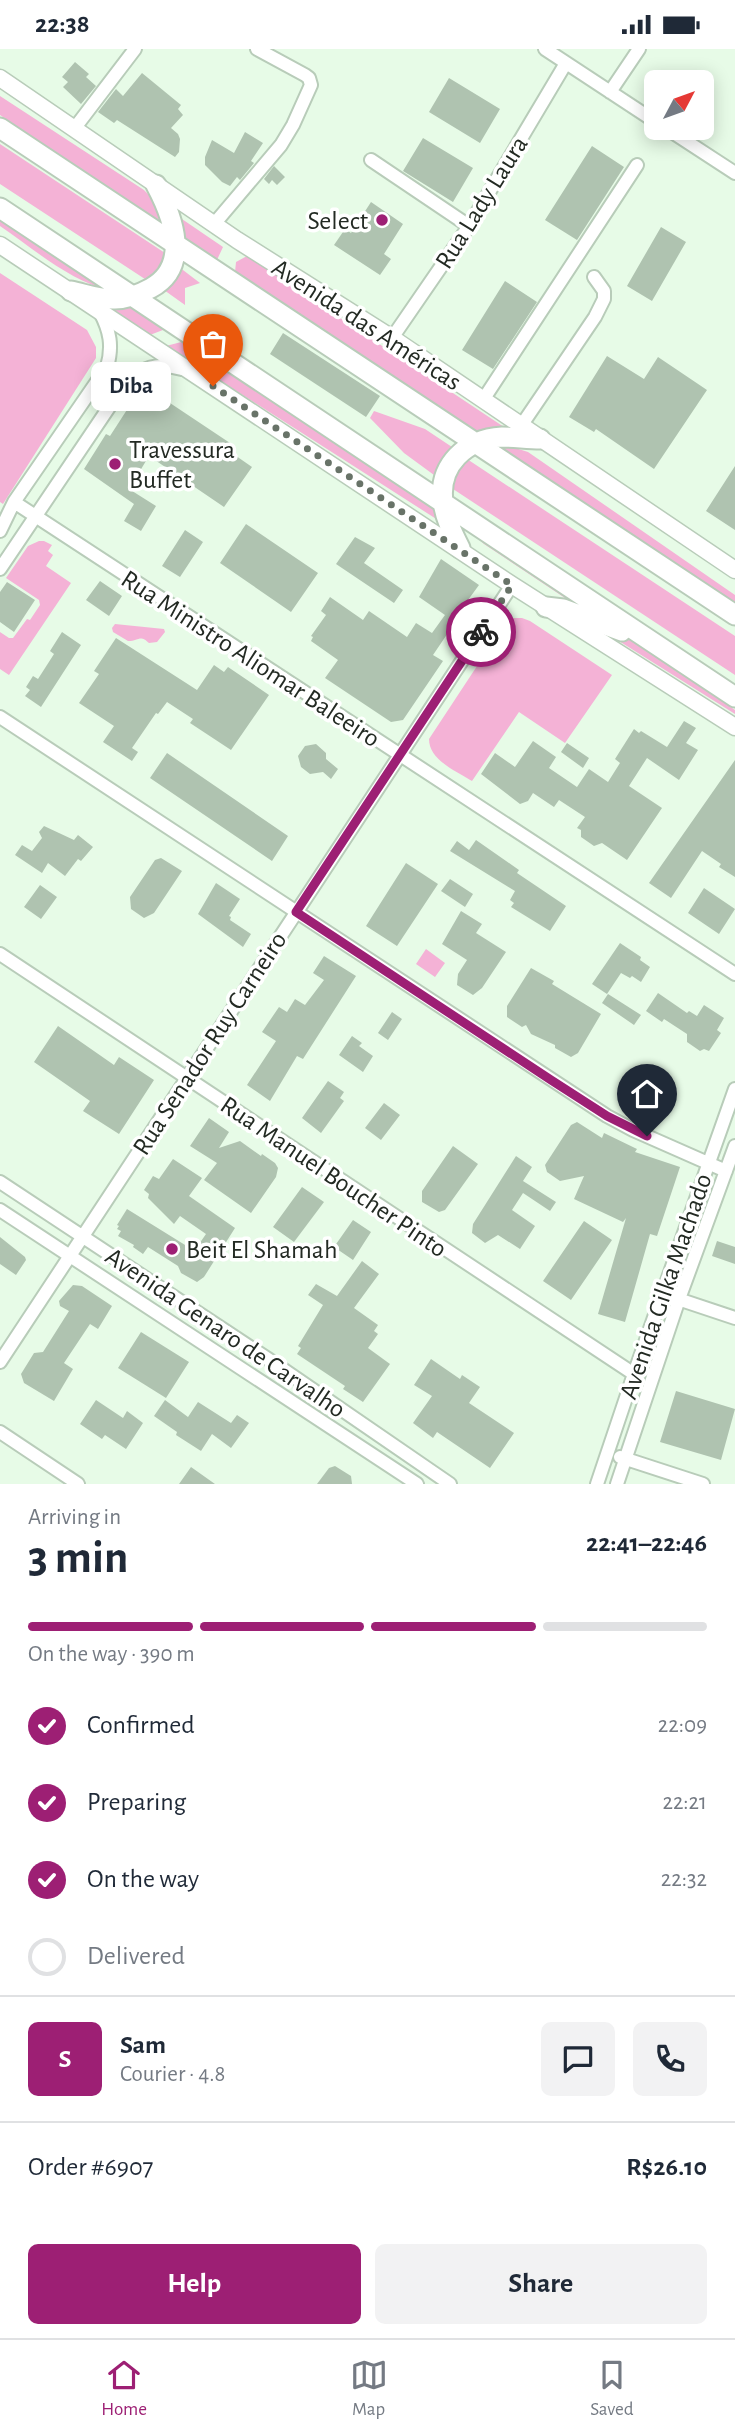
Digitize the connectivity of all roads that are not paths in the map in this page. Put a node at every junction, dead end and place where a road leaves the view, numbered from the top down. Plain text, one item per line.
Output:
1 (135, 49) edge
2 (257, 49) edge
3 (545, 49) edge
4 (639, 49) edge
5 (566, 63) junction
6 (0, 78) edge
7 (610, 92) junction
8 (644, 114) edge
9 (0, 128) edge
10 (74, 129) junction
11 (684, 140) edge
12 (371, 160) dead end
13 (637, 165) dead end
14 (735, 173) edge
15 (156, 185) junction
16 (0, 208) edge
17 (215, 223) junction
18 (469, 226) junction
19 (0, 245) edge
20 (176, 246) junction
21 (594, 277) dead end
22 (71, 291) junction
23 (133, 296) junction
24 (98, 309) junction
25 (392, 338) junction
26 (191, 371) junction
27 (483, 400) junction
28 (521, 426) junction
29 (540, 439) junction
30 (477, 443) junction
31 (14, 502) junction
32 (443, 503) junction
33 (35, 516) junction
34 (0, 531) edge
35 (460, 548) junction
36 (0, 569) edge
37 (735, 570) edge
38 (512, 585) junction
39 (546, 607) junction
40 (735, 615) edge
41 (642, 635) junction
42 (735, 697) edge
43 (0, 717) edge
44 (735, 727) edge
45 (400, 755) junction
46 (296, 912) junction
47 (0, 954) edge
48 (735, 974) edge
49 (187, 1078) junction
50 (735, 1089) edge
51 (735, 1146) edge
52 (708, 1162) junction
53 (729, 1174) edge
54 (0, 1182) edge
55 (0, 1210) edge
56 (83, 1237) junction
57 (70, 1256) junction
58 (662, 1294) junction
59 (679, 1299) junction
60 (735, 1318) edge
61 (270, 1361) junction
62 (0, 1362) edge
63 (634, 1374) junction
64 (259, 1379) junction
65 (0, 1432) edge
66 (609, 1453) junction
67 (627, 1459) junction
68 (445, 1483) edge
69 (78, 1484) edge
70 (417, 1484) edge
71 (597, 1484) edge
72 (617, 1484) edge
73 (703, 1484) edge

1 - 10 street
2 - 17 street
3 - 5 street
4 - 7 street
5 - 7 street
5 - 18 street, Rua Lady Laura
6 - 10 main road, Avenida das Américas
7 - 8 street
9 - 20 highway, Avenida das Américas
10 - 15 main road, Avenida das Américas
11 - 14 street
12 - 18 street
13 - 27 street
15 - 17 main road, Avenida das Américas
15 - 20 highway
16 - 23 highway
17 - 25 main road, Avenida das Américas
18 - 25 street, Rua Lady Laura
19 - 22 main road
20 - 23 highway
20 - 30 highway, Avenida das Américas
21 - 28 street
22 - 23 highway
22 - 24 main road
23 - 32 highway
24 - 26 main road
24 - 31 street
25 - 27 main road, Avenida das Américas
26 - 33 street
26 - 35 main road
27 - 28 main road, Avenida das Américas
28 - 29 main road, Avenida das Américas
29 - 30 highway
29 - 37 main road, Avenida das Américas
30 - 32 highway
30 - 40 highway, Avenida das Américas
31 - 33 street, Rua Ministro Aliomar Baleeiro
31 - 34 street
32 - 35 highway
32 - 41 highway
33 - 36 street
33 - 45 street, Rua Ministro Aliomar Baleeiro
35 - 38 main road
38 - 39 main road
38 - 45 street, Rua Senador Ruy Carneiro
39 - 41 highway
39 - 44 main road
41 - 42 highway
43 - 46 street
45 - 46 street, Rua Senador Ruy Carneiro
45 - 48 street, Rua Ministro Aliomar Baleeiro
46 - 49 street, Rua Senador Ruy Carneiro
46 - 52 street
47 - 49 street, Rua Manuel Boucher Pinto
49 - 56 street, Rua Senador Ruy Carneiro
49 - 63 street, Rua Manuel Boucher Pinto
50 - 52 street, Avenida Gilka Machado
51 - 53 street, Avenida Gilka Machado
52 - 53 street
52 - 58 street, Avenida Gilka Machado
53 - 59 street, Avenida Gilka Machado
54 - 56 street, Avenida Genaro de Carvalho
55 - 57 street, Avenida Genaro de Carvalho
56 - 57 street, Rua Senador Ruy Carneiro
56 - 61 street, Avenida Genaro de Carvalho
57 - 62 street, Rua Senador Ruy Carneiro
57 - 64 street, Avenida Genaro de Carvalho
58 - 59 street
58 - 63 street, Avenida Gilka Machado
59 - 60 street
59 - 67 street, Avenida Gilka Machado
61 - 64 street
61 - 68 street, Avenida Genaro de Carvalho
63 - 66 street, Avenida Gilka Machado
64 - 70 street, Avenida Genaro de Carvalho
65 - 69 street
66 - 67 street
66 - 71 street, Avenida Gilka Machado
67 - 72 street, Avenida Gilka Machado
67 - 73 street

